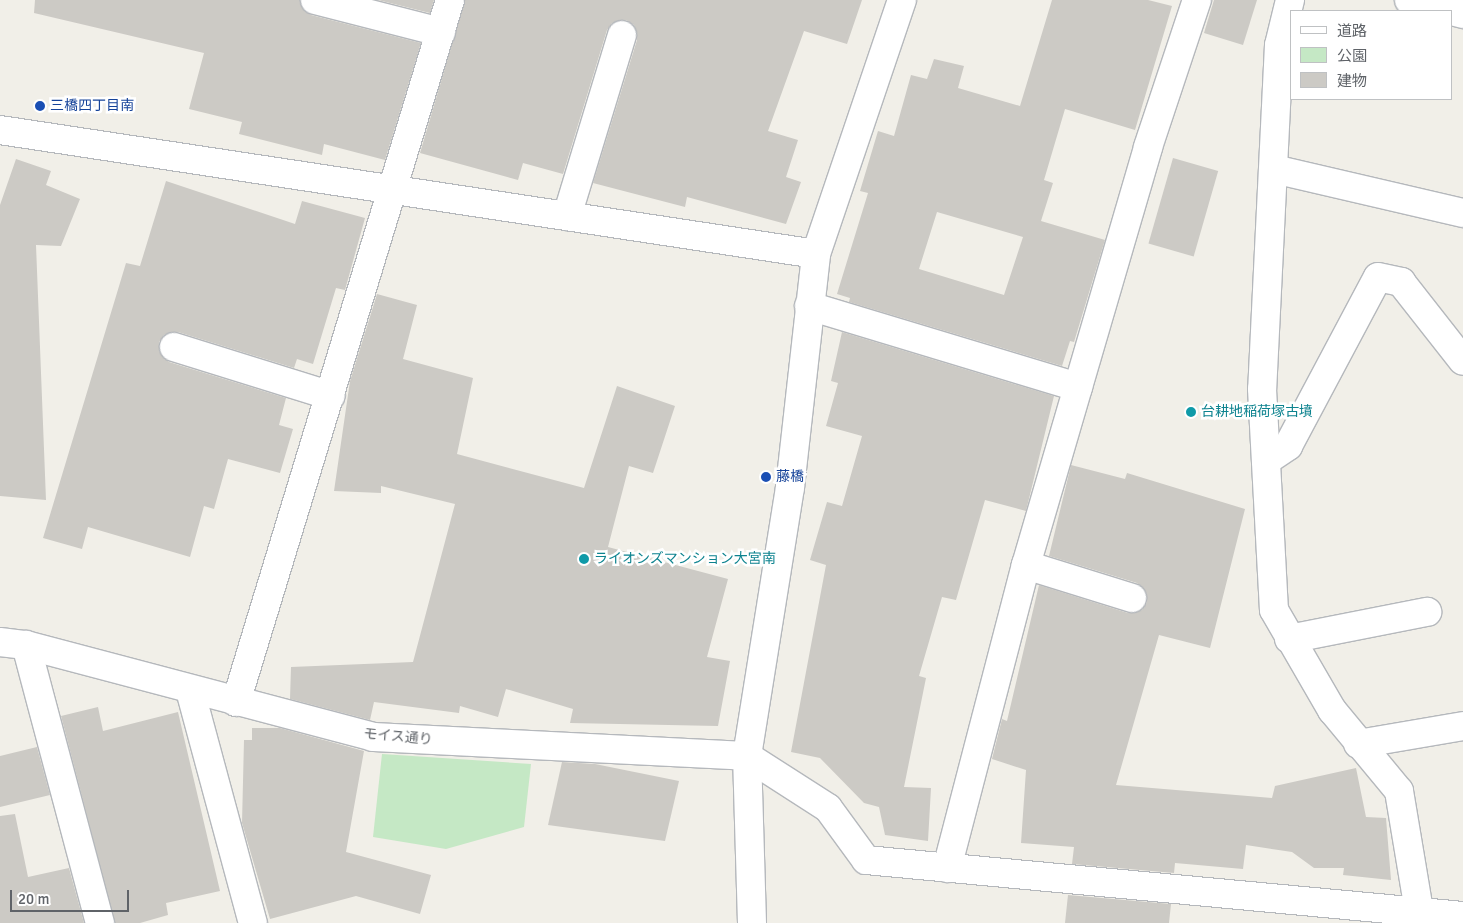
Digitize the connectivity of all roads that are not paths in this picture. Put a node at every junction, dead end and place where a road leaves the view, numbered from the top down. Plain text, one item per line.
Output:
1 (315, 0) edge
2 (450, 0) edge
3 (902, 0) edge
4 (1197, 0) edge
5 (1290, 0) edge
6 (1409, 0) edge
7 (1448, 10) edge
8 (441, 32) junction
9 (622, 35) dead end
10 (0, 130) edge
11 (1274, 170) junction
12 (393, 191) junction
13 (1463, 213) edge
14 (567, 216) junction
15 (816, 254) junction
16 (809, 306) junction
17 (174, 347) dead end
18 (1463, 361) edge
19 (1078, 387) junction
20 (330, 396) junction
21 (1266, 461) junction
22 (1026, 565) junction
23 (1132, 598) dead end
24 (1427, 612) dead end
25 (1289, 639) junction
26 (13, 644) edge
27 (190, 690) junction
28 (236, 702) junction
29 (1463, 726) edge
30 (1358, 744) junction
31 (747, 756) junction
32 (946, 868) junction
33 (1463, 916) edge
34 (1418, 917) edge
35 (100, 923) edge
36 (253, 923) edge
37 (752, 923) edge

1 - 8 street
2 - 8 street
3 - 15 street
4 - 19 street
5 - 11 street
6 - 7 street
8 - 12 street
9 - 14 street
10 - 12 street
11 - 13 street
11 - 21 street
12 - 14 street
12 - 20 street
14 - 15 street
15 - 16 street
16 - 19 street
16 - 31 street
17 - 20 street
18 - 21 street
19 - 22 street
20 - 28 street
21 - 25 street
22 - 23 street
22 - 32 street
24 - 25 street
25 - 30 street
26 - 27 street, モイス通り
26 - 35 street
27 - 28 street, モイス通り
27 - 36 street
28 - 31 street, モイス通り
29 - 30 street
30 - 34 street
31 - 32 street
31 - 37 street
32 - 34 street
33 - 34 street

